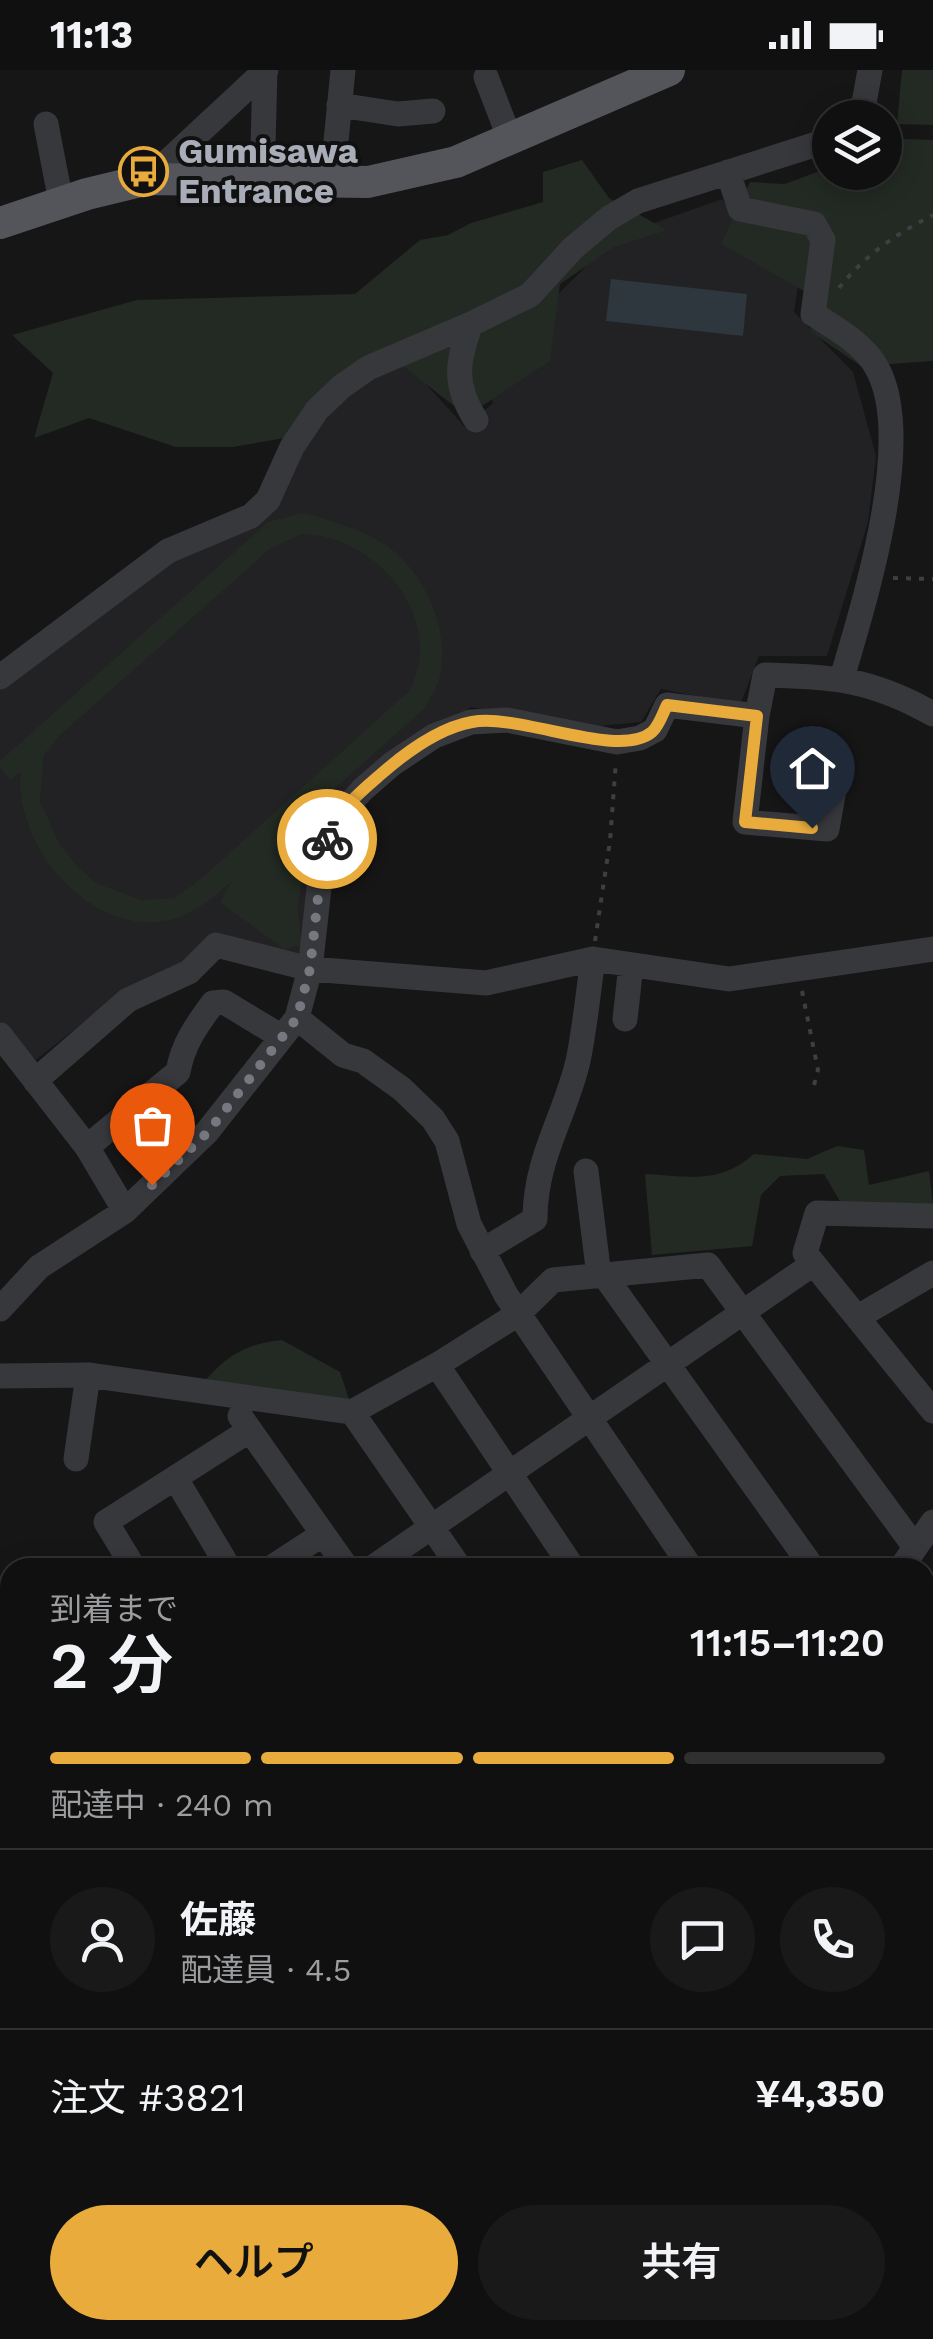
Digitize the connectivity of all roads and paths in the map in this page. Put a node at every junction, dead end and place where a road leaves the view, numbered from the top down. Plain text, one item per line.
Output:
1 (265, 70) edge
2 (343, 70) edge
3 (669, 70) edge
4 (870, 70) edge
5 (486, 77) dead end
6 (865, 100) edge
7 (339, 104) junction
8 (432, 111) dead end
9 (46, 124) dead end
10 (510, 139) junction
11 (812, 146) edge
12 (728, 172) junction
13 (149, 179) junction
14 (262, 182) junction
15 (332, 182) junction
16 (62, 202) junction
17 (933, 215) edge
18 (0, 223) edge
19 (826, 322) junction
20 (471, 324) junction
21 (476, 420) dead end
22 (871, 578) junction
23 (933, 579) edge
24 (0, 677) edge
25 (842, 678) junction
26 (933, 714) edge
27 (757, 716) junction
28 (617, 742) junction
29 (834, 789) dead end
30 (933, 948) edge
31 (592, 959) junction
32 (631, 966) junction
33 (797, 968) junction
34 (310, 969) junction
35 (625, 1019) dead end
36 (289, 1028) junction
37 (0, 1035) edge
38 (35, 1080) junction
39 (813, 1089) dead end
40 (86, 1147) junction
41 (586, 1171) dead end
42 (125, 1211) junction
43 (933, 1216) edge
44 (482, 1251) junction
45 (814, 1264) junction
46 (933, 1273) edge
47 (602, 1276) junction
48 (0, 1309) edge
49 (743, 1312) junction
50 (518, 1314) junction
51 (858, 1317) junction
52 (668, 1364) junction
53 (437, 1365) junction
54 (88, 1375) junction
55 (0, 1376) edge
56 (925, 1384) edge
57 (227, 1397) junction
58 (933, 1411) edge
59 (352, 1412) junction
60 (588, 1418) junction
61 (250, 1430) junction
62 (76, 1459) dead end
63 (510, 1473) junction
64 (176, 1479) junction
65 (933, 1522) edge
66 (432, 1527) junction
67 (323, 1534) junction
68 (908, 1557) edge
69 (128, 1558) edge
70 (223, 1558) edge
71 (287, 1558) edge
72 (340, 1558) edge
73 (387, 1558) edge
74 (453, 1558) edge
75 (566, 1558) edge
76 (685, 1558) edge
77 (806, 1558) edge

1 - 13 street
1 - 14 street
2 - 7 street
3 - 10 main road
4 - 6 street
5 - 10 street
7 - 8 street
7 - 15 street
9 - 16 street
10 - 15 main road
11 - 12 street
12 - 19 street
12 - 20 street
13 - 14 main road
13 - 16 main road
14 - 15 main road
16 - 18 main road
17 - 19 path
19 - 22 street
20 - 21 street
20 - 24 street
22 - 23 path
22 - 25 street
25 - 26 street
25 - 27 street
27 - 28 street
27 - 29 street
28 - 31 path
28 - 34 street
30 - 33 street
31 - 32 street
31 - 34 street
31 - 44 street
32 - 33 street
32 - 35 street
33 - 39 path
34 - 36 street
34 - 38 street
36 - 40 street
36 - 42 street
36 - 44 street
37 - 38 street
38 - 40 street
40 - 42 street
41 - 47 street
42 - 48 street
43 - 45 street
44 - 50 street
45 - 49 street
45 - 51 street
46 - 51 street
47 - 49 street
47 - 50 street
47 - 52 street
49 - 52 street
49 - 68 street
50 - 53 street
50 - 60 street
51 - 56 street
52 - 60 street
52 - 77 street
53 - 59 street
53 - 63 street
54 - 55 street
54 - 57 street
54 - 62 street
56 - 58 street
57 - 59 street
57 - 61 street
59 - 66 street
60 - 63 street
60 - 76 street
61 - 64 street
61 - 67 street
63 - 66 street
63 - 75 street
64 - 69 street
64 - 70 street
65 - 68 street
66 - 73 street
66 - 74 street
67 - 71 street
67 - 72 street

